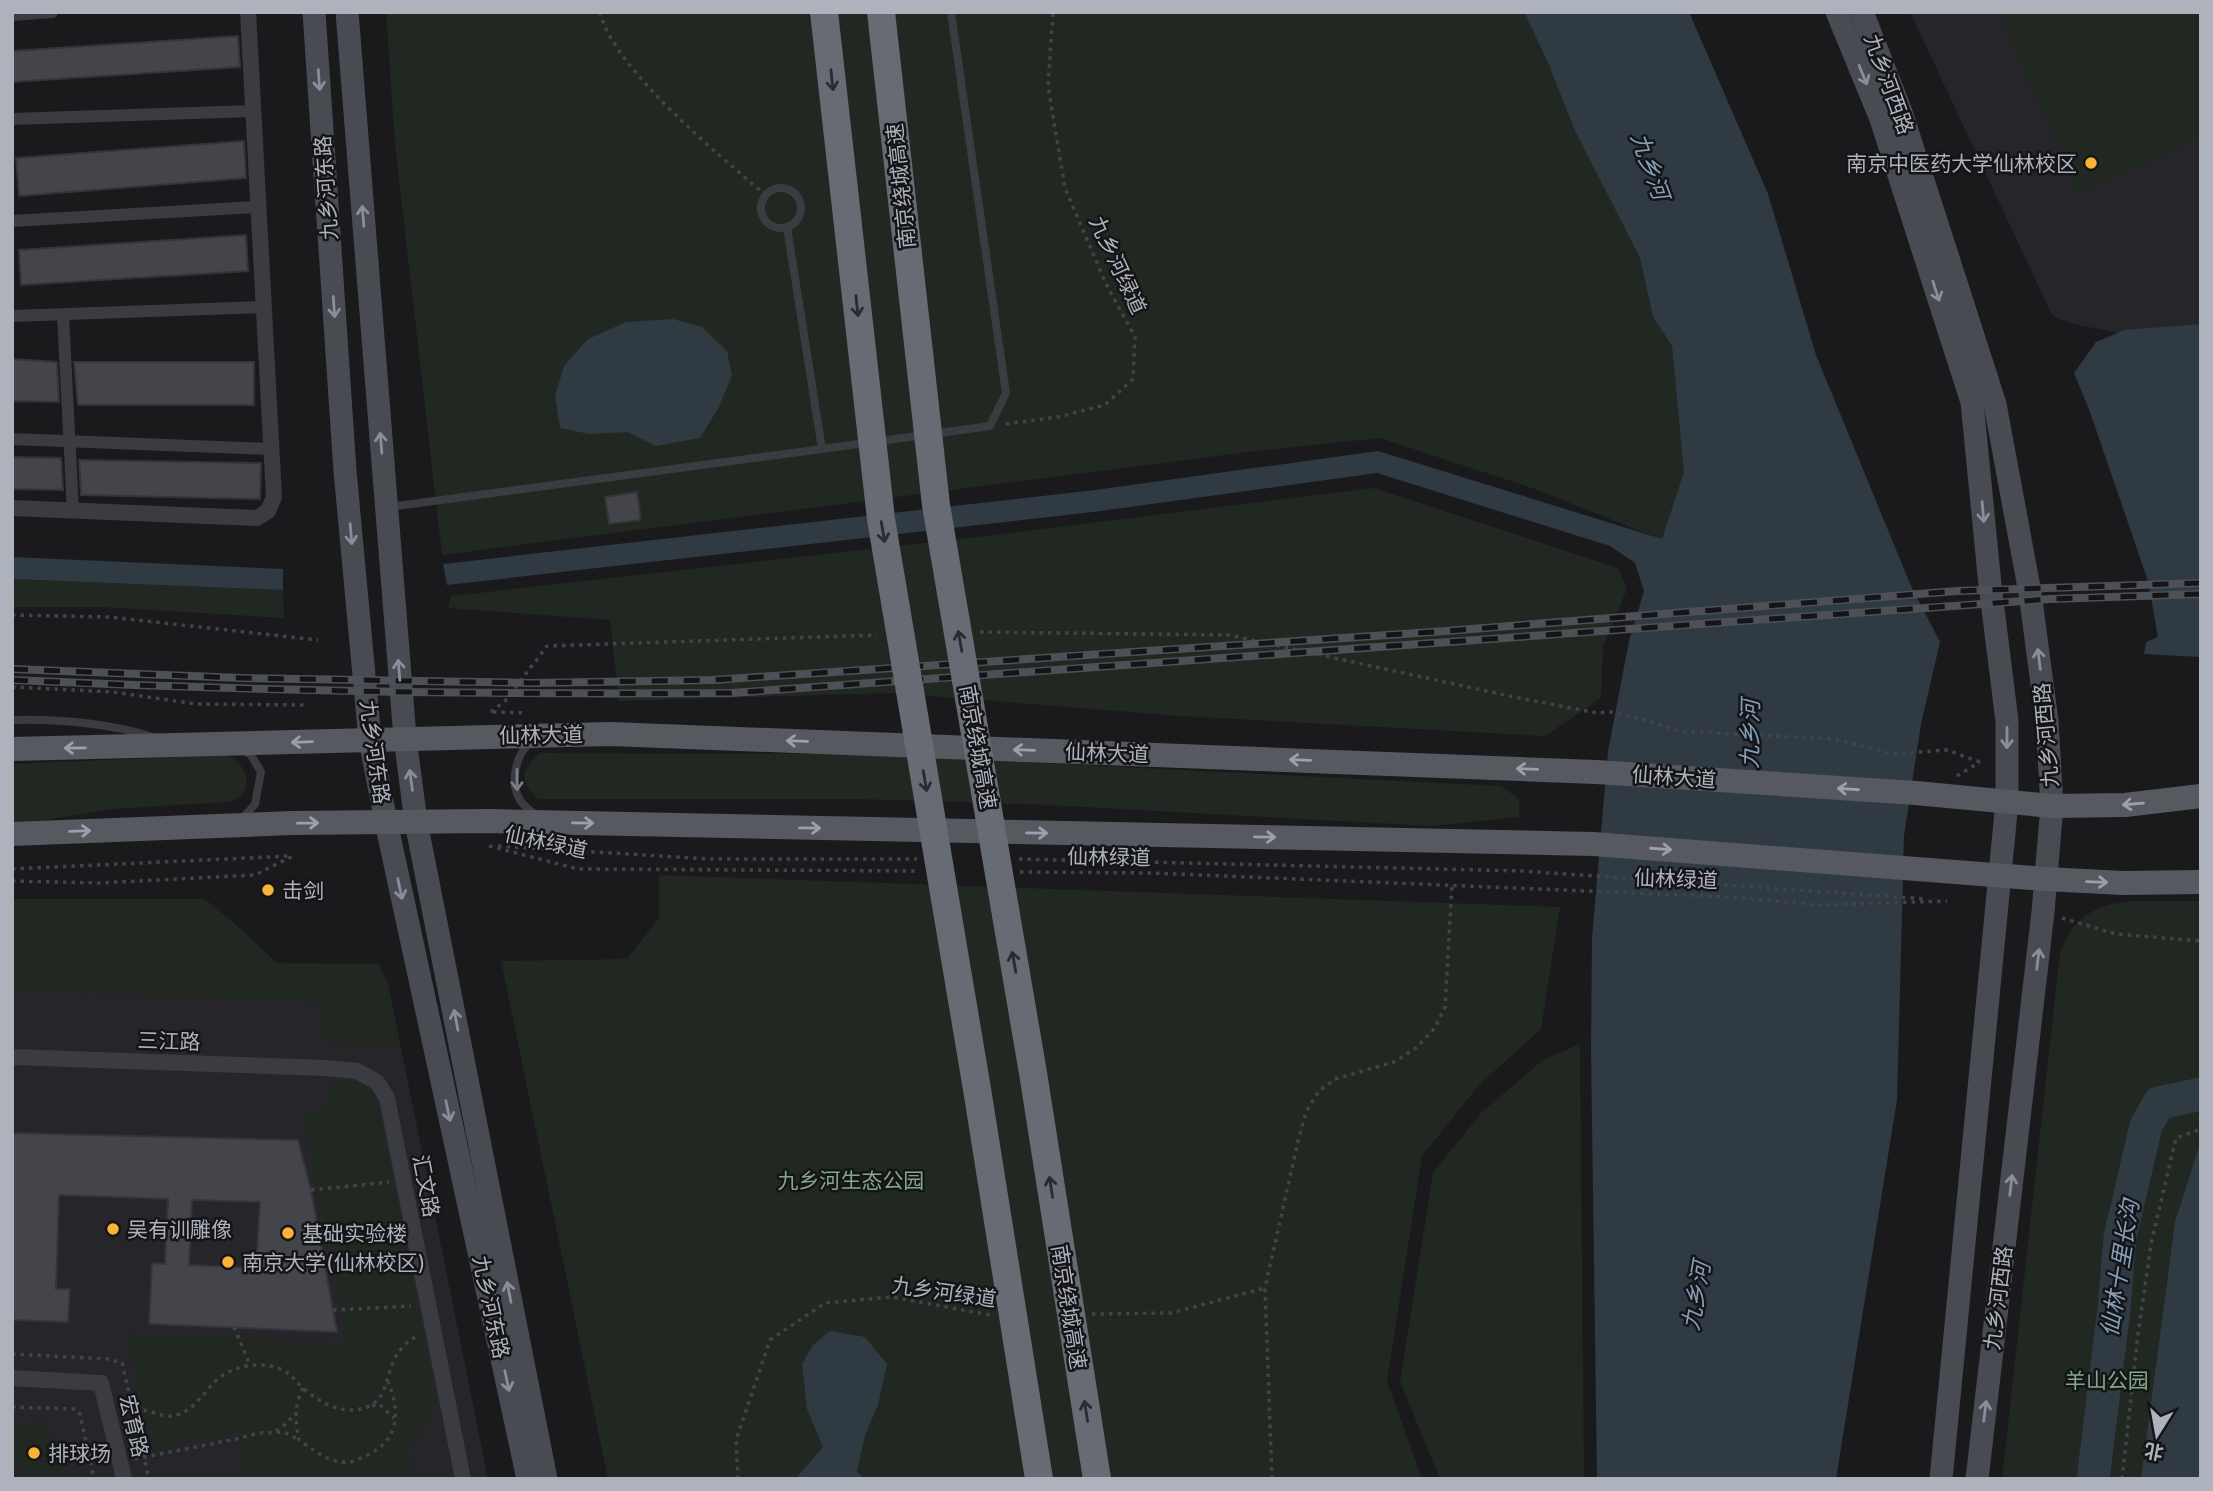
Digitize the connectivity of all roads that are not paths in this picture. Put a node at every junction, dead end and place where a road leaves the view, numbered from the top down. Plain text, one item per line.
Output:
1 (52, 12) edge
2 (248, 12) edge
3 (314, 12) edge
4 (347, 12) edge
5 (824, 12) edge
6 (881, 12) edge
7 (951, 12) edge
8 (1837, 12) edge
9 (1863, 12) edge
10 (12, 15) edge
11 (253, 111) junction
12 (12, 119) edge
13 (258, 207) junction
14 (12, 221) edge
15 (787, 227) junction
16 (264, 307) junction
17 (63, 314) junction
18 (12, 316) edge
19 (12, 439) edge
20 (70, 441) junction
21 (272, 449) junction
22 (822, 449) junction
23 (387, 507) junction
24 (12, 508) edge
25 (73, 511) junction
26 (12, 720) edge
27 (542, 734) junction
28 (405, 738) junction
29 (370, 740) junction
30 (228, 744) junction
31 (180, 745) junction
32 (12, 749) edge
33 (2201, 796) edge
34 (2007, 802) junction
35 (2052, 806) junction
36 (386, 822) junction
37 (416, 822) junction
38 (548, 823) junction
39 (230, 826) junction
40 (12, 834) edge
41 (2000, 875) junction
42 (2045, 879) junction
43 (2201, 882) edge
44 (12, 1057) edge
45 (324, 1068) joint
46 (12, 1378) edge
47 (124, 1479) edge
48 (463, 1479) edge
49 (528, 1479) edge
50 (546, 1479) edge
51 (1038, 1479) edge
52 (1097, 1479) edge
53 (1941, 1479) edge
54 (1977, 1479) edge

1 - 10 street
2 - 11 street
3 -> 29 main road, 九乡河东路
23 -> 4 main road, 九乡河东路
5 -> 51 highway, bridge
52 -> 6 highway, 南京绕城高速, bridge
7 - 22 lane
8 -> 34 main road, 九乡河西路
35 -> 9 main road, 九乡河西路
11 - 12 street
11 - 13 street
13 - 14 street
13 - 16 street
15 - 15 lane
15 - 22 lane
16 - 17 street
16 - 21 street
17 - 18 street
17 - 20 street
19 - 20 street
20 - 21 street
20 - 25 street
21 - 25 street
22 - 23 lane
28 -> 23 main road, 九乡河东路
24 - 25 street
26 - 31 lane
27 - 28 main road, 仙林大道
34 -> 27 main road, 仙林大道
27 -> 38 lane
28 - 29 main road, 仙林大道
37 -> 28 main road, 九乡河东路
29 -> 30 main road, 仙林大道
29 - 36 main road, 九乡河东路
30 - 31 main road, 仙林大道
30 - 39 lane
31 -> 32 main road, 仙林大道
33 -> 35 main road, 仙林大道
34 - 35 main road, 仙林大道
34 - 41 main road, 九乡河西路
35 - 42 main road, 九乡河西路
36 - 37 main road
39 -> 36 main road
36 -> 49 main road, 九乡河东路
37 - 38 main road
50 -> 37 main road, 九乡河东路
38 -> 41 main road
40 -> 39 main road
41 - 42 main road
41 - 53 main road, 九乡河西路
42 -> 43 main road
54 -> 42 main road, 九乡河西路
44 - 45 street, 三江路
45 - 48 street, 汇文路
46 - 47 street, 宏育路

